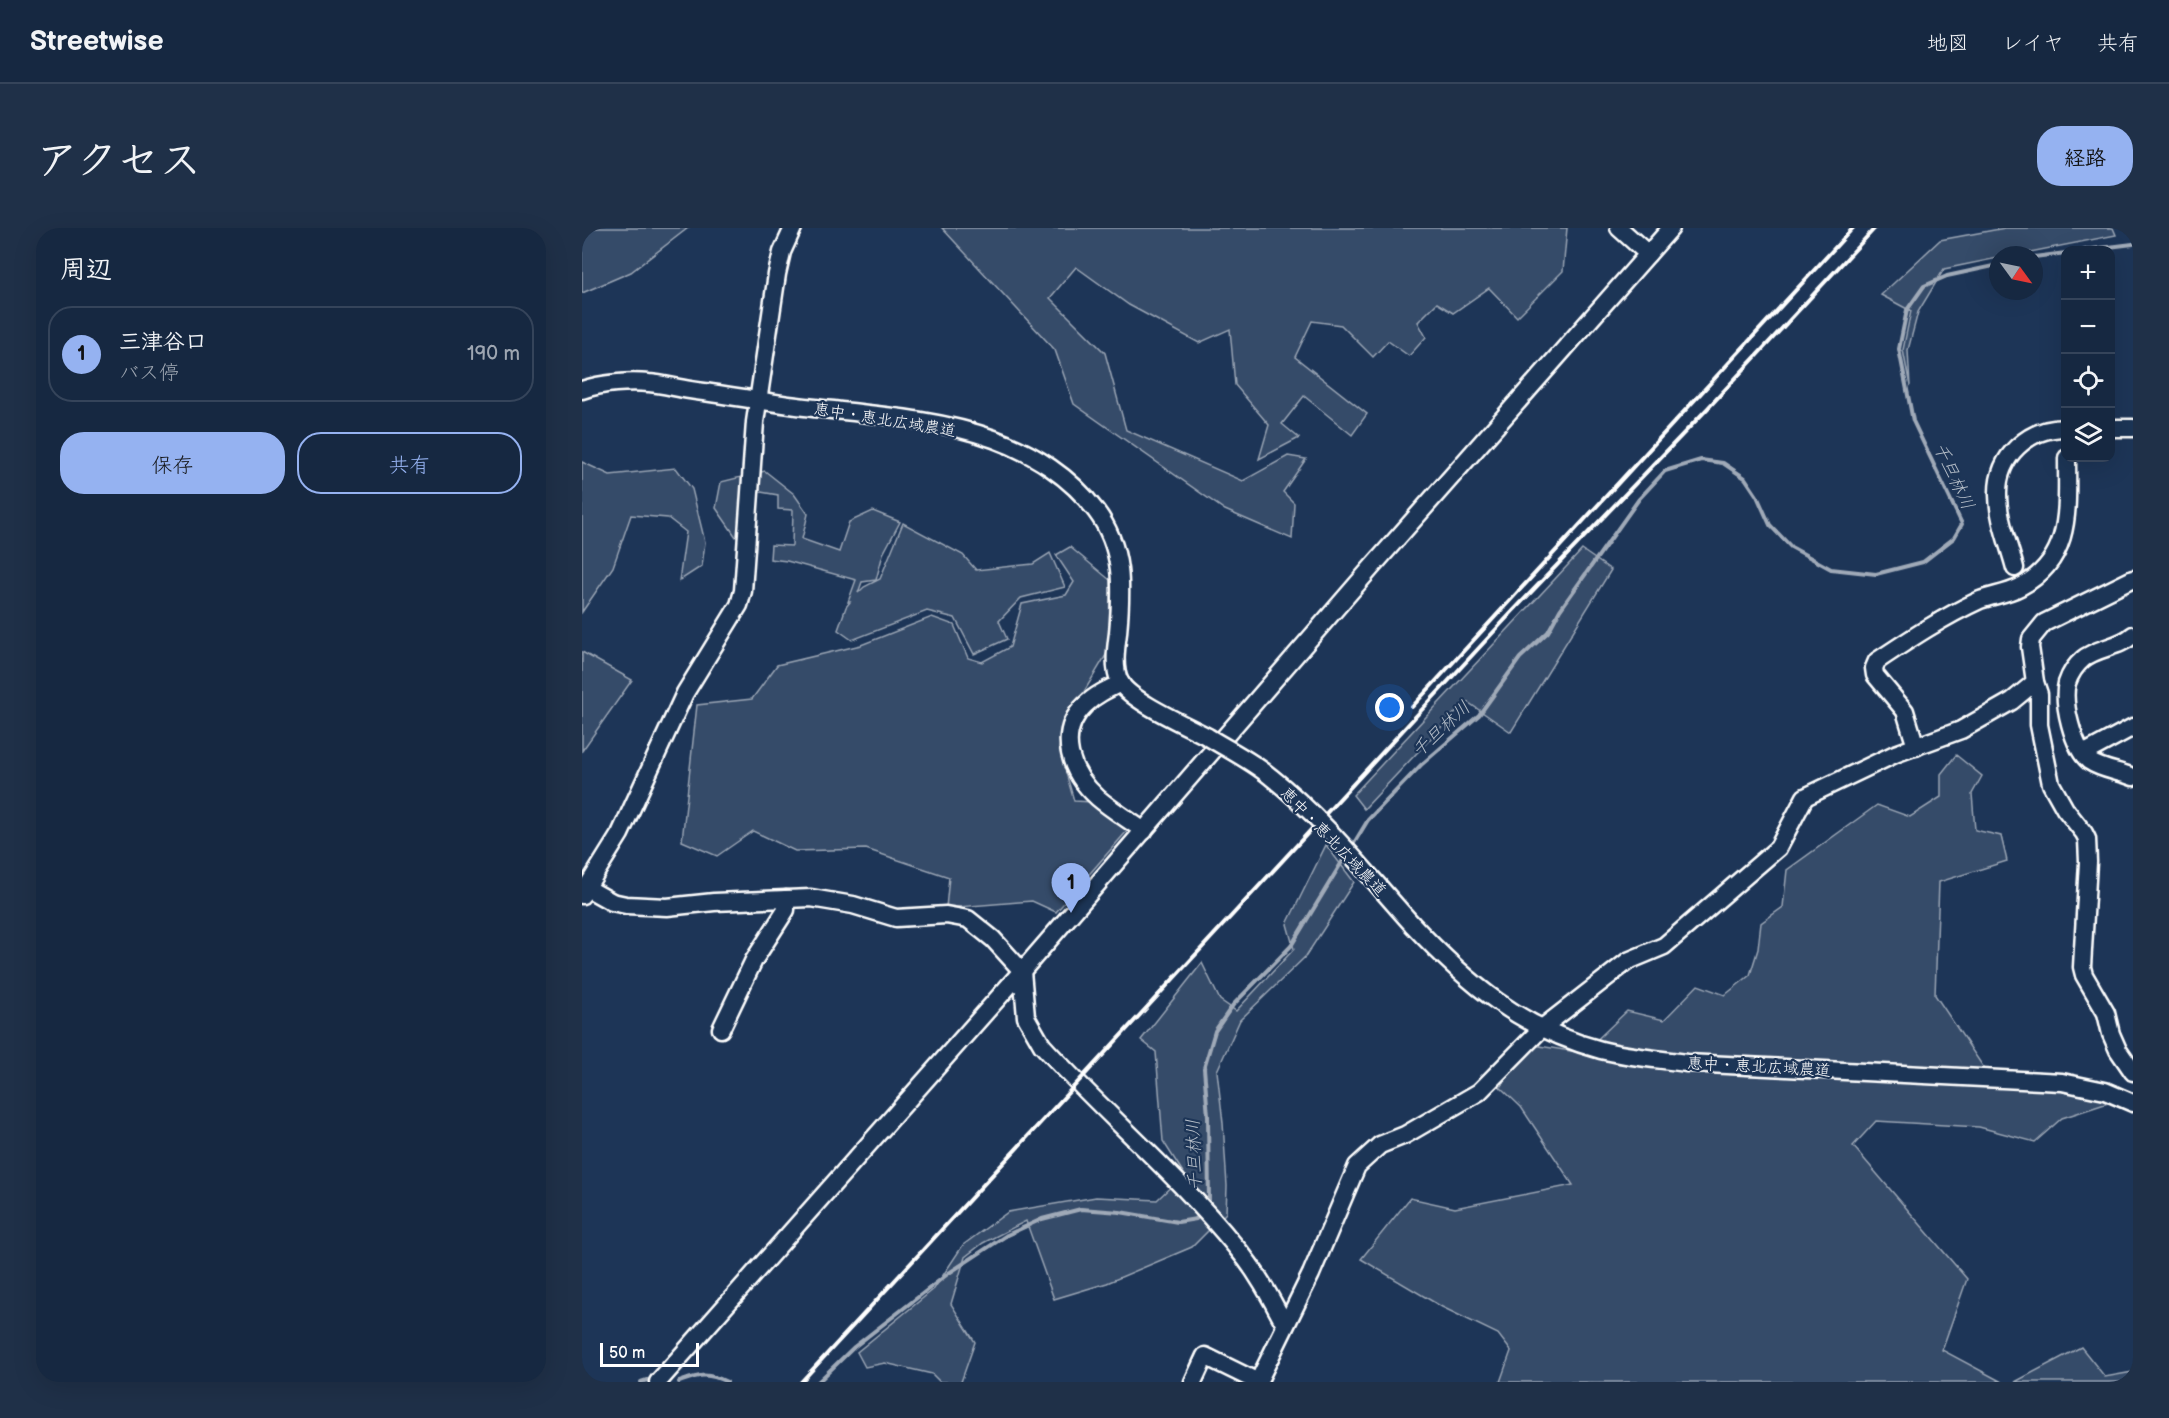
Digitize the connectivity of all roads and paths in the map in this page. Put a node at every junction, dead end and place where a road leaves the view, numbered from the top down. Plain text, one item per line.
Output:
1 (793, 228) edge
2 (1619, 228) edge
3 (1671, 228) edge
4 (1648, 254) junction
5 (582, 390) edge
6 (759, 400) junction
7 (2061, 428) edge
8 (2115, 428) edge
9 (2133, 428) edge
10 (2067, 462) edge
11 (2015, 568) dead end
12 (2133, 579) edge
13 (2133, 635) edge
14 (2035, 682) junction
15 (1121, 683) junction
16 (2133, 727) edge
17 (1916, 747) junction
18 (2083, 754) junction
19 (2133, 777) edge
20 (1144, 831) junction
21 (584, 891) edge
22 (786, 899) junction
23 (1022, 971) junction
24 (1542, 1028) junction
25 (721, 1029) dead end
26 (2133, 1072) edge
27 (2133, 1103) edge
28 (1285, 1325) junction
29 (658, 1382) edge
30 (1194, 1382) edge
31 (1258, 1382) edge

1 - 6 street
2 - 4 street
3 - 4 street
4 - 20 street
5 - 6 street, 恵中・恵北広域農道
6 - 15 street, 恵中・恵北広域農道
6 - 21 street
7 - 11 street
8 - 9 street
10 - 17 street
12 - 14 street
13 - 18 street
14 - 17 street
14 - 26 street
15 - 20 street
15 - 24 street, 恵中・恵北広域農道, bridge
16 - 18 street
17 - 24 street
18 - 19 street
20 - 23 street
21 - 22 street
22 - 23 street
22 - 25 street
23 - 28 street
23 - 29 street
24 - 27 street, 恵中・恵北広域農道
24 - 28 street
28 - 31 street
30 - 31 street

